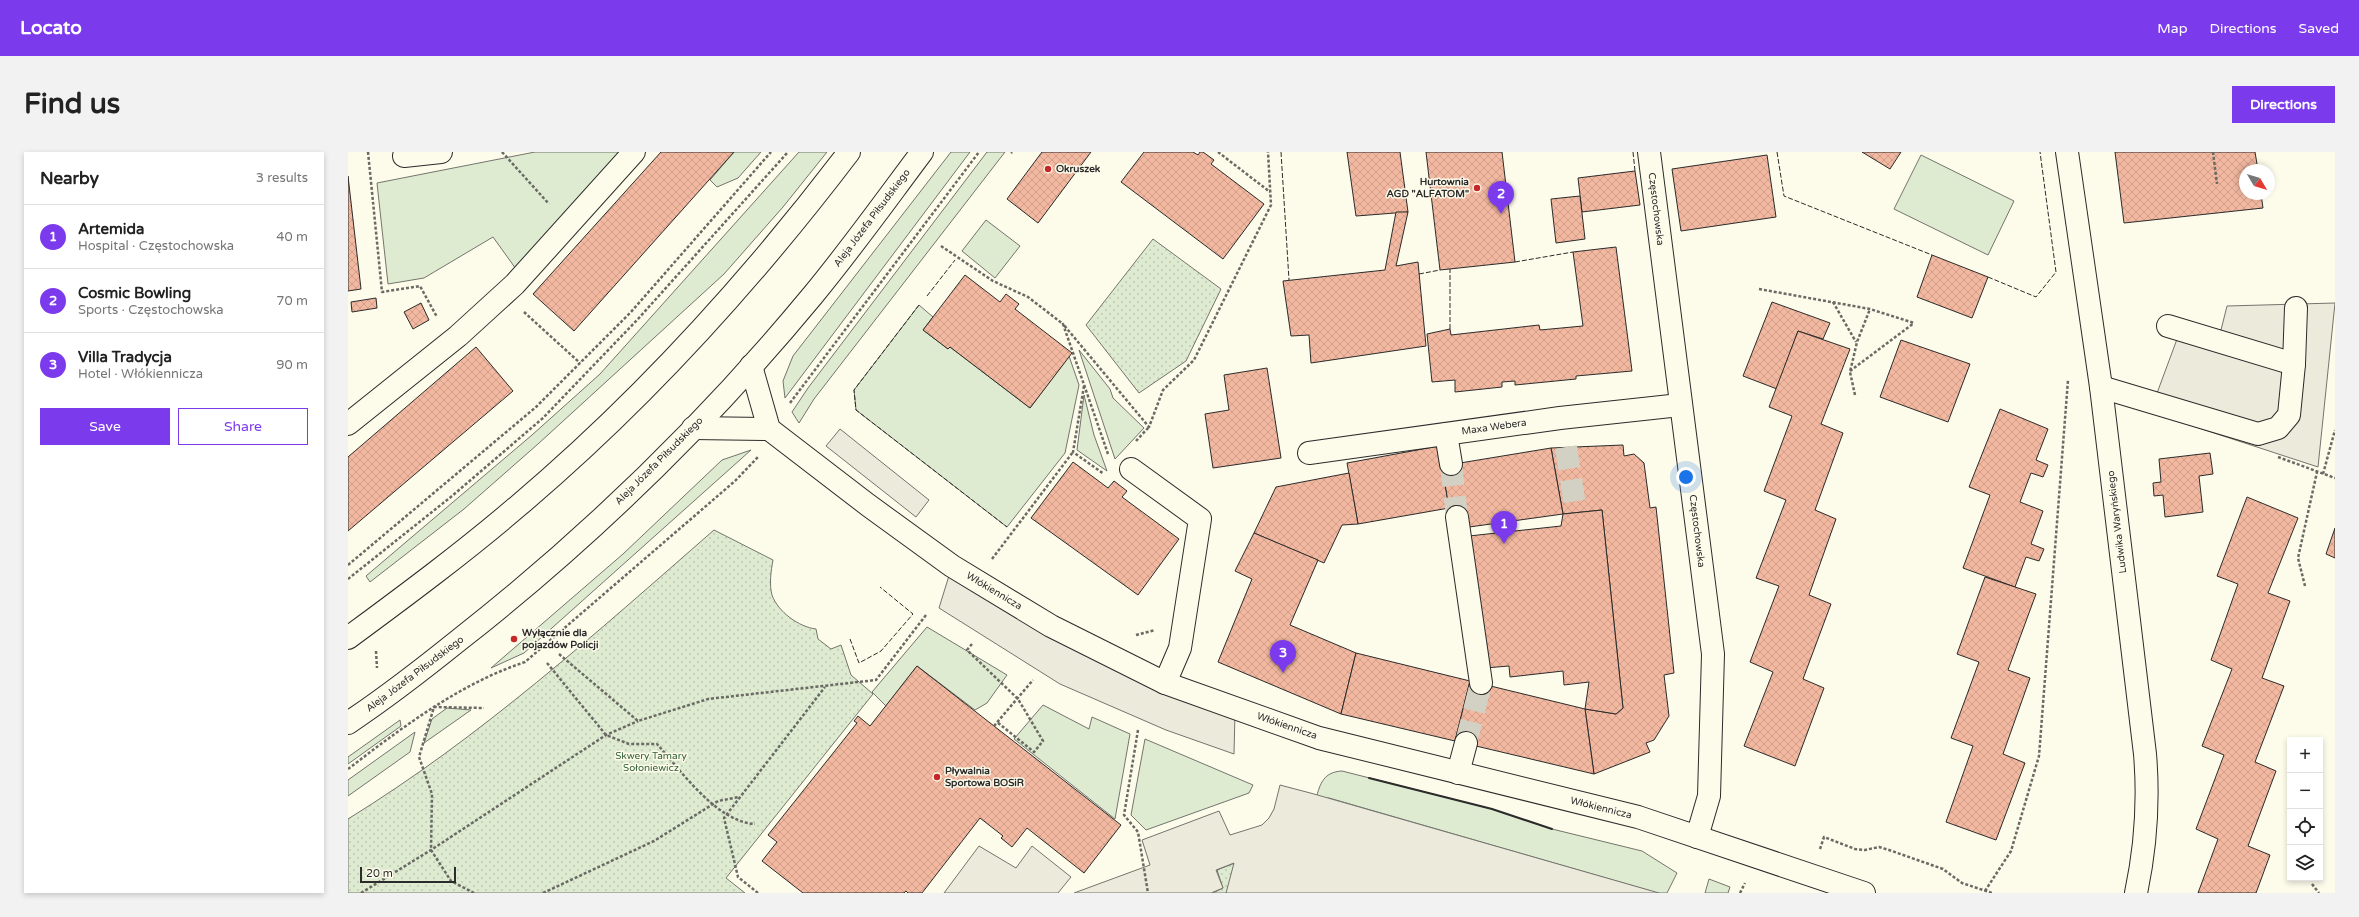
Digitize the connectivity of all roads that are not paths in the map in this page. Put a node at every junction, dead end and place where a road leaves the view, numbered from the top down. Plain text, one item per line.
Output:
1 (441, 152) edge
2 (634, 152) edge
3 (849, 152) edge
4 (922, 152) edge
5 (1649, 152) edge
6 (2068, 152) edge
7 (404, 156) dead end
8 (2296, 308) dead end
9 (2168, 326) dead end
10 (2294, 364) junction
11 (751, 366) junction
12 (2101, 387) junction
13 (1680, 405) junction
14 (348, 424) edge
15 (693, 428) junction
16 (771, 430) junction
17 (1446, 434) junction
18 (1308, 454) dead end
19 (1451, 464) tunnel mouth
20 (1122, 468) road end
21 (1457, 517) tunnel mouth
22 (348, 638) edge
23 (1165, 683) junction
24 (1481, 684) tunnel mouth
25 (348, 723) edge
26 (1466, 743) tunnel mouth
27 (1458, 773) junction
28 (1697, 838) junction
29 (1864, 893) edge
30 (2136, 893) edge

1 - 7 street
2 - 14 street
3 - 22 street
4 - 11 street, Aleja Józefa Piłsudskiego
5 - 13 street, Częstochowska
6 - 12 street, Ludwika Waryńskiego
8 - 10 street
9 - 10 street
10 - 12 street
11 - 15 street, Aleja Józefa Piłsudskiego
11 - 16 street
12 - 30 street, Ludwika Waryńskiego
13 - 17 street, Maxa Webera
13 - 28 street, Częstochowska
15 - 16 street
15 - 25 street, Aleja Józefa Piłsudskiego
16 - 23 street, Włókiennicza
17 - 18 street, Maxa Webera
17 - 19 street
20 - 23 street
21 - 24 street
23 - 27 street, Włókiennicza
26 - 27 street
27 - 28 street, Włókiennicza
28 - 29 street, Włókiennicza

